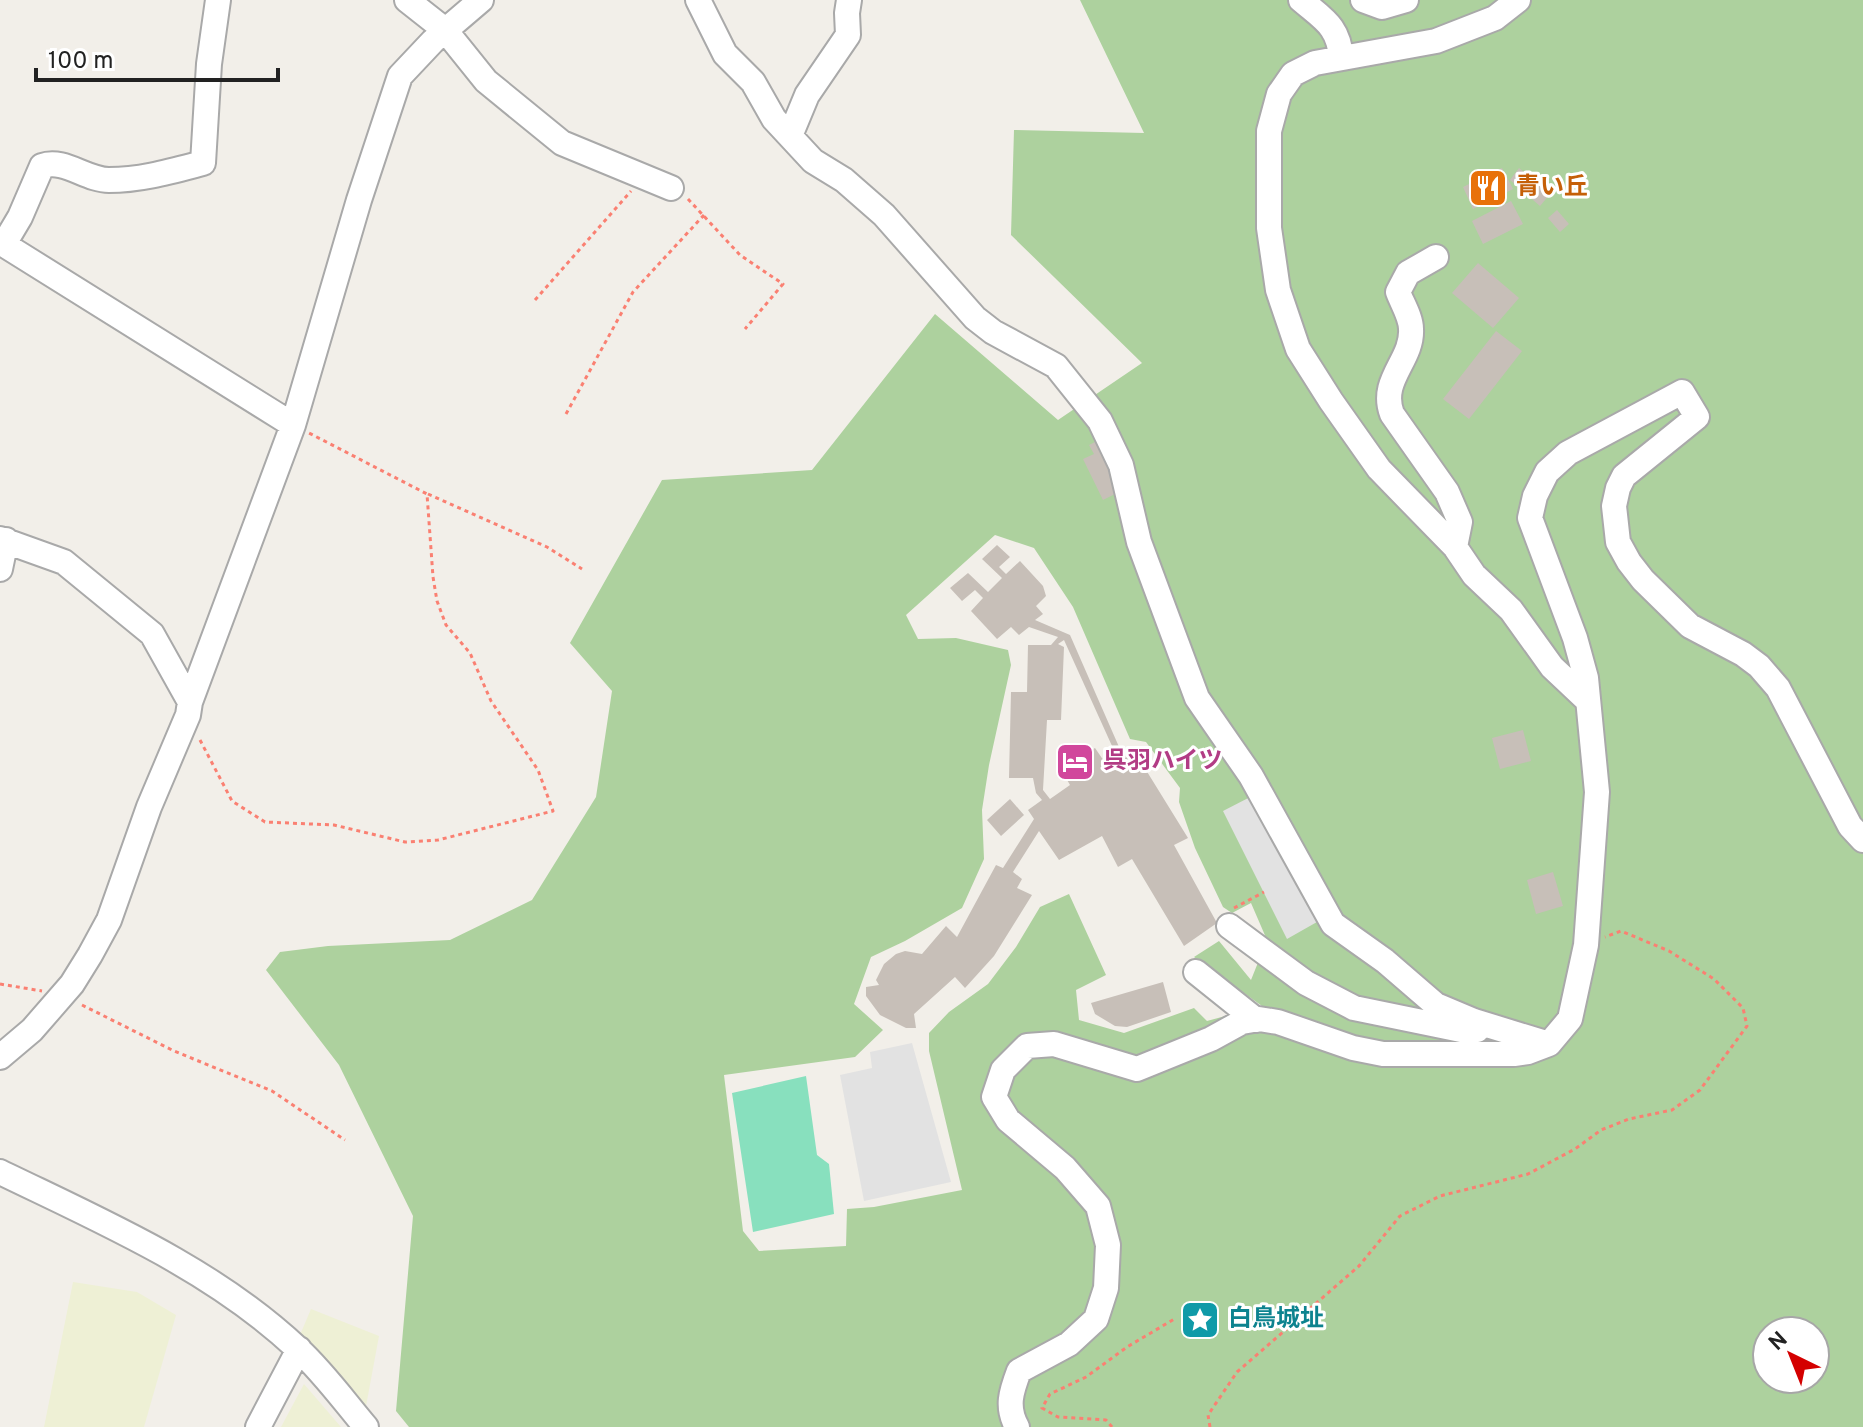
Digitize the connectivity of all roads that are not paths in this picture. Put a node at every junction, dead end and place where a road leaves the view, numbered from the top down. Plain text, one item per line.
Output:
1 (218, 0) edge
2 (407, 0) edge
3 (481, 0) edge
4 (698, 0) edge
5 (849, 0) edge
6 (1301, 0) edge
7 (1363, 0) edge
8 (1406, 0) edge
9 (1518, 0) edge
10 (445, 30) junction
11 (1341, 58) junction
12 (790, 136) junction
13 (671, 188) road end
14 (2, 243) edge
15 (1436, 257) dead end
16 (293, 425) junction
17 (3, 540) edge
18 (1455, 547) junction
19 (0, 569) edge
20 (1587, 700) junction
21 (189, 709) junction
22 (1863, 840) edge
23 (1226, 920) road end
24 (1196, 972) dead end
25 (1256, 1020) junction
26 (1503, 1030) junction
27 (1549, 1044) junction
28 (0, 1057) edge
29 (0, 1172) edge
30 (299, 1349) junction
31 (258, 1427) edge
32 (366, 1427) edge
33 (1017, 1427) edge

1 - 14 street
2 - 10 street
3 - 10 street
4 - 12 street
5 - 12 street
6 - 11 street
7 - 8 street
9 - 11 street
10 - 13 street
10 - 16 street
11 - 18 street
12 - 26 street
14 - 16 street
15 - 18 street
16 - 21 street
17 - 19 street
17 - 21 street
18 - 20 street
20 - 22 street
20 - 27 street
21 - 28 street
23 - 26 street
24 - 25 street
25 - 27 street
25 - 33 street
26 - 27 street
29 - 30 street
30 - 31 street
30 - 32 street

